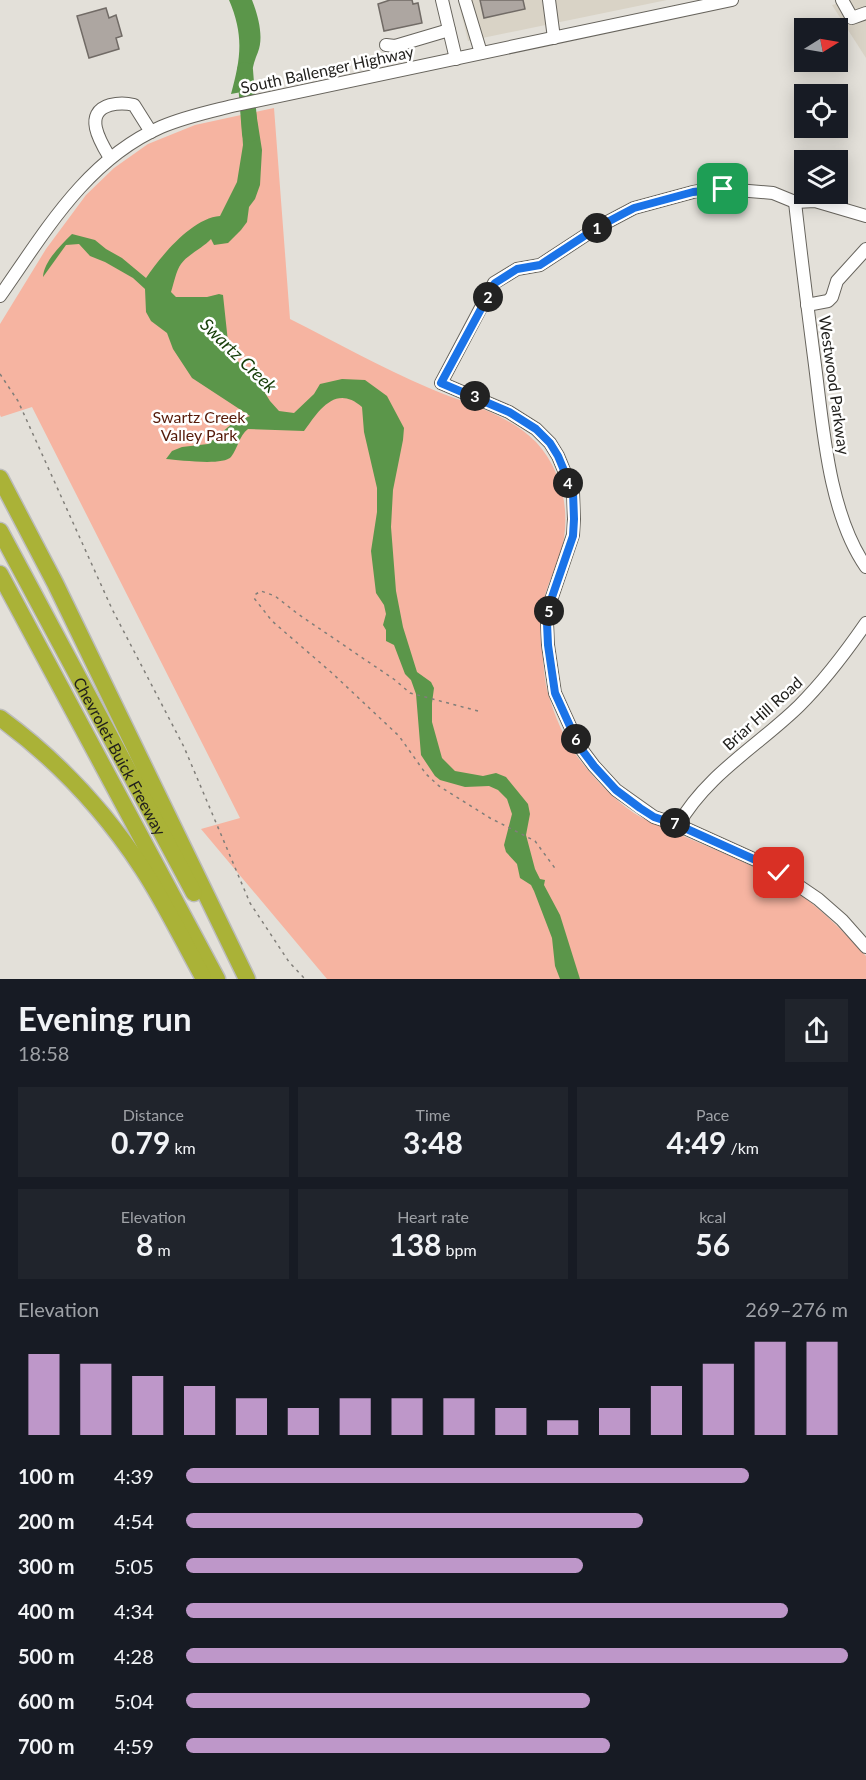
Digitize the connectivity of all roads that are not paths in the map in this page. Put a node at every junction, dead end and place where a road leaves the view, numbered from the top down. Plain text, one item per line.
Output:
1 (442, 0) edge
2 (465, 0) edge
3 (549, 0) edge
4 (729, 0) edge
5 (842, 0) edge
6 (696, 4) edge
7 (866, 13) edge
8 (449, 30) junction
9 (554, 38) junction
10 (386, 45) dead end
11 (481, 53) junction
12 (456, 59) junction
13 (151, 132) junction
14 (110, 158) junction
15 (794, 202) edge
16 (795, 204) edge
17 (825, 204) edge
18 (866, 216) edge
19 (866, 249) edge
20 (0, 296) edge
21 (807, 305) junction
22 (0, 463) edge
23 (0, 478) edge
24 (28, 528) junction
25 (0, 531) edge
26 (866, 567) edge
27 (0, 574) edge
28 (866, 623) edge
29 (0, 718) edge
30 (678, 825) junction
31 (866, 947) edge
32 (204, 979) edge
33 (217, 979) edge
34 (240, 979) edge
35 (247, 979) edge

1 - 8 street
2 - 11 street
3 - 9 street
4 - 6 street, South Ballenger Highway
5 - 7 street
6 - 9 street, South Ballenger Highway
8 - 10 street
8 - 12 street
9 - 11 street, South Ballenger Highway
11 - 12 street, South Ballenger Highway
12 - 13 street, South Ballenger Highway
13 - 14 street, South Ballenger Highway
13 - 14 street
14 - 20 street, South Ballenger Highway
15 - 30 street
16 - 21 street, Westwood Parkway
17 - 18 street
19 - 21 street
21 - 26 street, Westwood Parkway
22 - 24 highway
23 - 24 highway
24 - 35 highway
25 - 34 highway, Chevrolet-Buick Freeway
27 - 33 highway, Chevrolet-Buick Freeway
28 - 30 street, Briar Hill Road
29 - 32 highway
30 - 31 street

